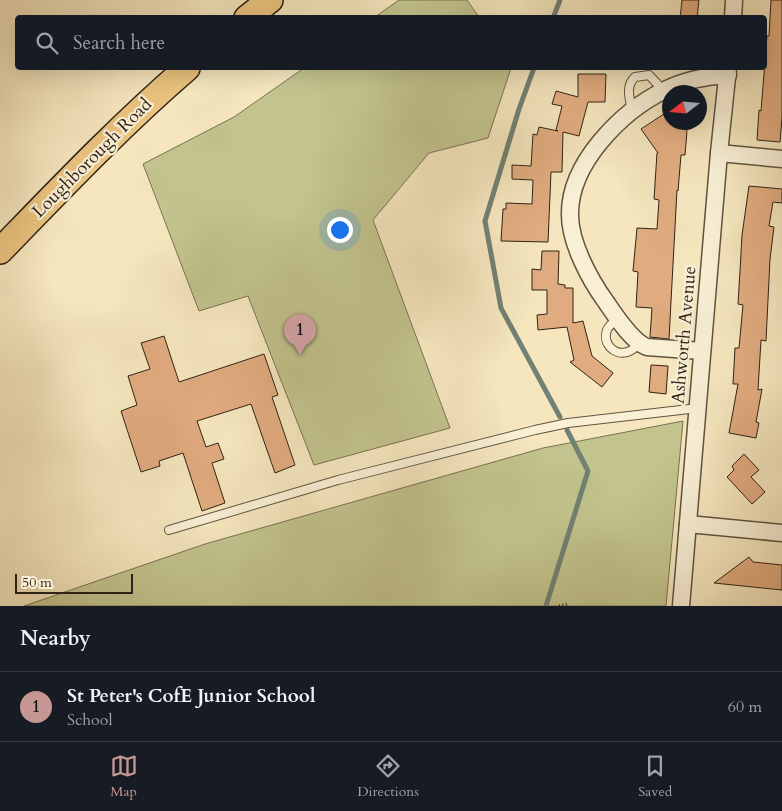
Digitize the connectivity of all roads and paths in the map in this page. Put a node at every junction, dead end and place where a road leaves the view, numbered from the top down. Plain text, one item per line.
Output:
1 (270, 0) edge
2 (734, 0) edge
3 (251, 15) edge
4 (733, 15) edge
5 (185, 70) edge
6 (728, 71) edge
7 (676, 85) edge
8 (662, 89) edge
9 (662, 91) edge
10 (632, 111) junction
11 (719, 153) junction
12 (782, 159) edge
13 (0, 251) edge
14 (618, 319) junction
15 (640, 344) junction
16 (702, 351) junction
17 (698, 408) junction
18 (688, 524) junction
19 (170, 530) dead end
20 (782, 533) edge
21 (569, 604) dead end
22 (559, 606) edge
23 (681, 606) edge

1 - 3 main road
2 - 4 street
5 - 13 main road, Loughborough Road
6 - 7 street
6 - 11 street, Ashworth Avenue
8 - 10 lane
9 - 10 street
10 - 14 street
11 - 12 street
11 - 16 street, Ashworth Avenue
14 - 15 street
14 - 15 lane
15 - 16 street
16 - 17 street, Ashworth Avenue
17 - 18 street, Ashworth Avenue
17 - 19 lane
18 - 20 street
18 - 23 street, Ashworth Avenue
21 - 22 path

